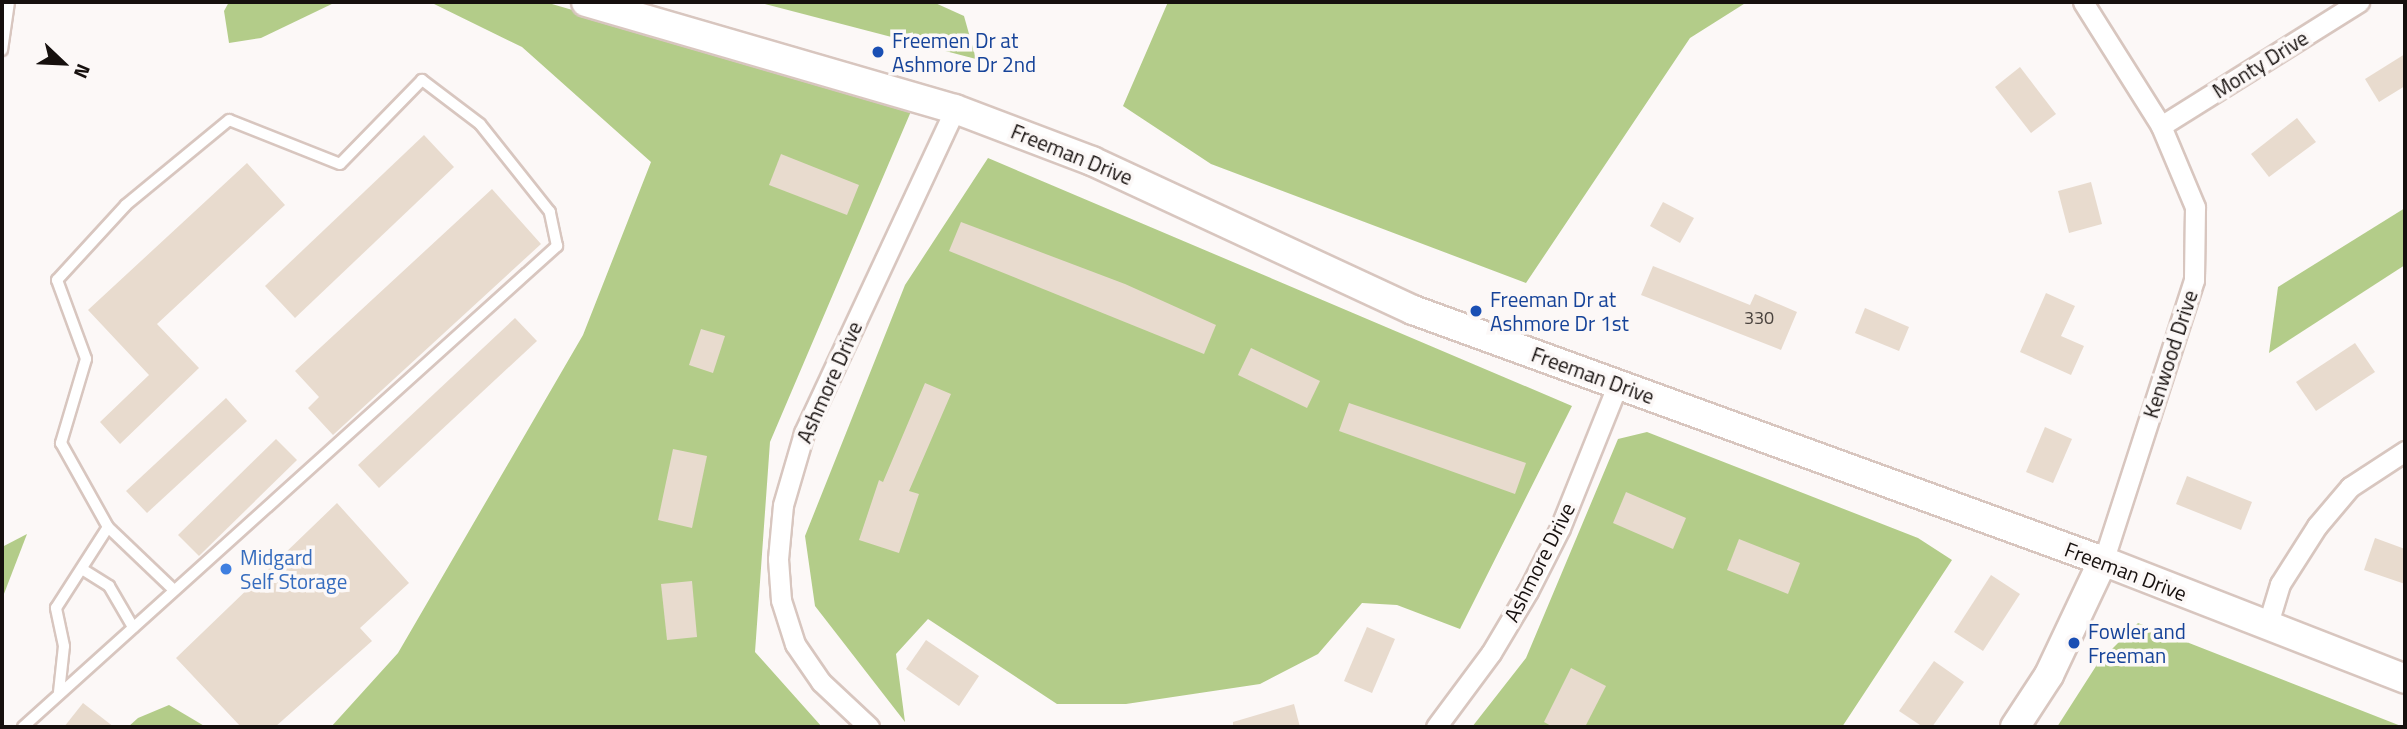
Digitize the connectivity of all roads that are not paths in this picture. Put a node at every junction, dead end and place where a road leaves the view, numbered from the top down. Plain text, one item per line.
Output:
1 (9, 2) edge
2 (586, 2) edge
3 (2083, 2) edge
4 (2359, 2) edge
5 (2, 50) edge
6 (955, 109) junction
7 (2161, 126) junction
8 (1618, 384) junction
9 (2405, 451) edge
10 (108, 527) junction
11 (2103, 561) junction
12 (82, 569) junction
13 (174, 590) junction
14 (133, 626) junction
15 (2267, 627) junction
16 (2405, 679) edge
17 (58, 692) junction
18 (23, 727) edge
19 (869, 727) edge
20 (1436, 727) edge
21 (2015, 727) edge

1 - 5 lane
2 - 6 street, Freeman Drive
3 - 7 street, Kenwood Drive
4 - 7 street, Monty Drive
6 - 8 street, Freeman Drive
6 - 19 street, Ashmore Drive
7 - 11 street, Kenwood Drive
8 - 11 street, Freeman Drive
8 - 20 street, Ashmore Drive
9 - 15 street
10 - 12 lane
10 - 13 lane
10 - 13 lane
11 - 15 street, Freeman Drive
11 - 21 street
12 - 14 lane
12 - 17 lane
13 - 14 lane
14 - 17 lane
15 - 16 street, Freeman Drive
17 - 18 lane

